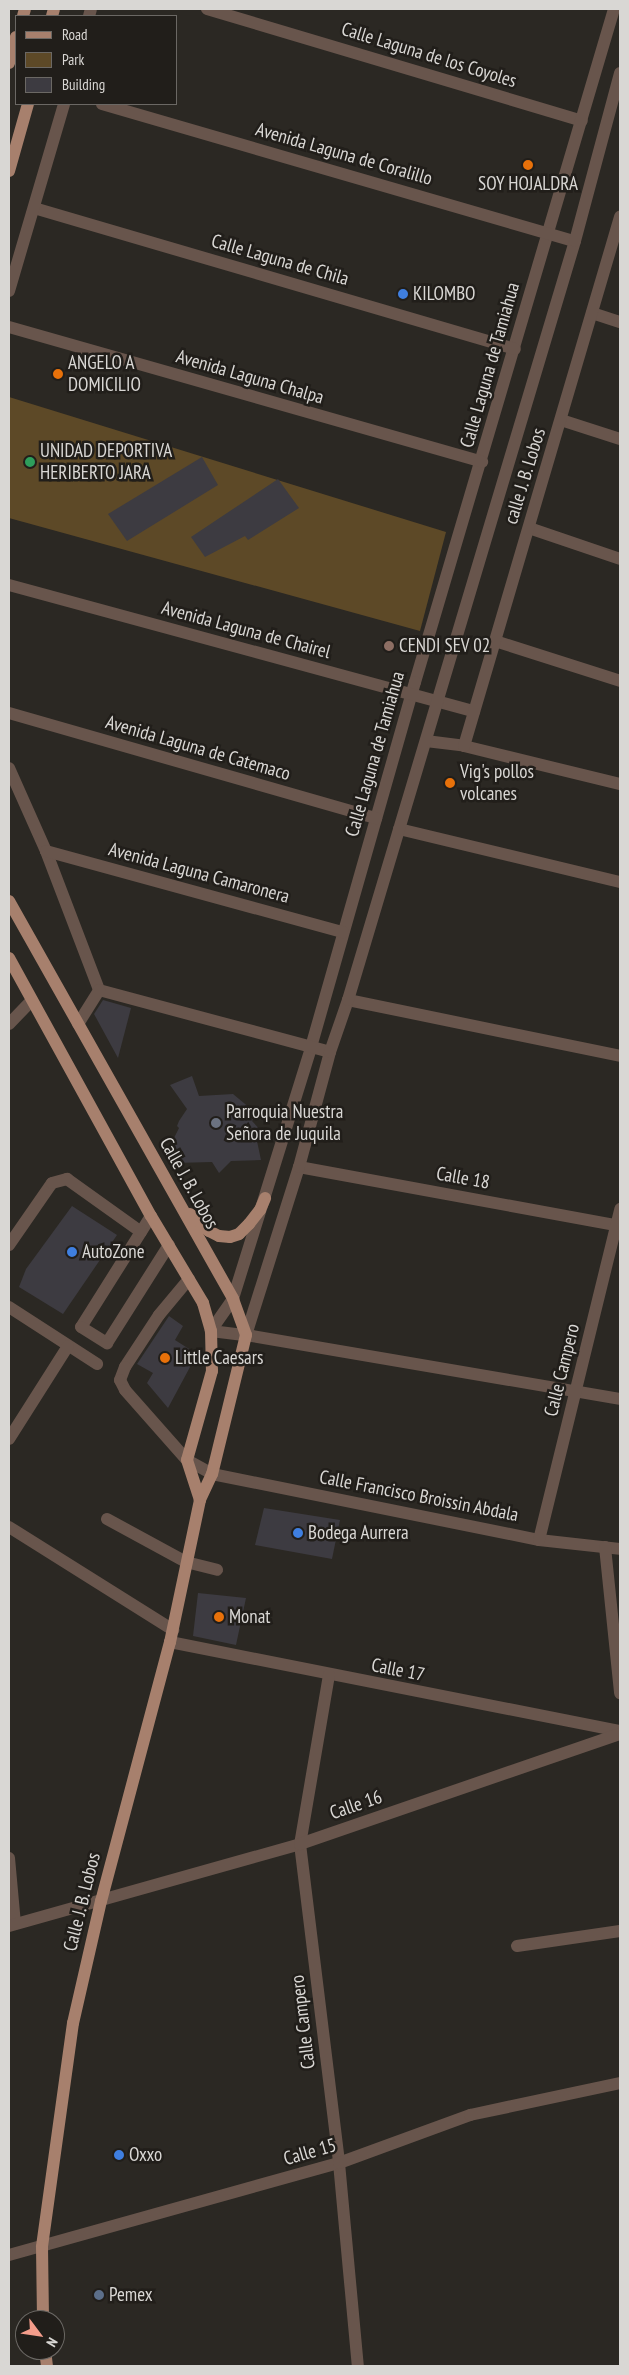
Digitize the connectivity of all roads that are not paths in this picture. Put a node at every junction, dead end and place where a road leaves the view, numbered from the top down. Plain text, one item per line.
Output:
1 (207, 9) edge
2 (614, 9) edge
3 (15, 42) edge
4 (9, 63) edge
5 (620, 73) edge
6 (28, 105) edge
7 (64, 105) edge
8 (105, 105) edge
9 (582, 121) junction
10 (9, 170) edge
11 (34, 208) junction
12 (620, 217) edge
13 (549, 233) junction
14 (575, 241) junction
15 (9, 291) edge
16 (592, 312) junction
17 (620, 322) edge
18 (9, 327) edge
19 (515, 348) junction
20 (561, 420) junction
21 (620, 439) edge
22 (482, 462) junction
23 (529, 528) junction
24 (620, 559) edge
25 (9, 585) edge
26 (495, 641) junction
27 (620, 681) edge
28 (412, 695) junction
29 (437, 703) junction
30 (474, 711) junction
31 (9, 713) edge
32 (426, 741) junction
33 (464, 746) junction
34 (9, 768) edge
35 (620, 784) edge
36 (376, 818) junction
37 (399, 829) junction
38 (46, 851) junction
39 (620, 882) edge
40 (9, 901) edge
41 (343, 932) junction
42 (9, 958) edge
43 (99, 990) junction
44 (32, 1000) junction
45 (348, 1000) junction
46 (9, 1024) edge
47 (78, 1024) junction
48 (311, 1048) junction
49 (330, 1052) junction
50 (620, 1056) edge
51 (299, 1167) junction
52 (265, 1198) junction
53 (177, 1201) junction
54 (620, 1208) edge
55 (151, 1216) junction
56 (618, 1225) edge
57 (141, 1232) junction
58 (9, 1244) edge
59 (169, 1245) junction
60 (189, 1279) junction
61 (233, 1299) junction
62 (9, 1307) edge
63 (211, 1331) junction
64 (246, 1335) junction
65 (68, 1346) junction
66 (97, 1364) dead end
67 (576, 1393) junction
68 (620, 1399) edge
69 (10, 1432) edge
70 (188, 1460) junction
71 (212, 1474) junction
72 (200, 1500) junction
73 (107, 1519) dead end
74 (9, 1527) edge
75 (539, 1540) junction
76 (605, 1547) junction
77 (620, 1549) edge
78 (186, 1562) junction
79 (218, 1570) dead end
80 (171, 1636) junction
81 (329, 1675) junction
82 (620, 1693) edge
83 (620, 1732) edge
84 (300, 1844) junction
85 (9, 1858) edge
86 (101, 1901) junction
87 (12, 1925) edge
88 (620, 1931) edge
89 (517, 1946) dead end
90 (620, 2084) edge
91 (339, 2163) junction
92 (42, 2247) junction
93 (9, 2255) edge
94 (43, 2310) edge
95 (358, 2366) edge

1 - 9 street, Calle Laguna de los Coyoles
2 - 9 street, Calle Laguna de Tamiahua
3 - 4 main road
5 - 14 street
6 - 10 main road
7 - 11 street
8 - 13 street, Avenida Laguna de Coralillo
9 - 13 street, Calle Laguna de Tamiahua
11 - 15 street
11 - 19 street, Calle Laguna de Chila
12 - 16 street, calle J. B. Lobos
13 - 14 street, Avenida Laguna de Coralillo
13 - 19 street, Calle Laguna de Tamiahua
14 - 29 street
16 - 17 street
16 - 20 street, calle J. B. Lobos
18 - 22 street, Avenida Laguna Chalpa
19 - 22 street, Calle Laguna de Tamiahua
20 - 21 street
20 - 23 street, calle J. B. Lobos
22 - 28 street, Calle Laguna de Tamiahua
23 - 24 street
23 - 26 street, calle J. B. Lobos
25 - 28 street, Avenida Laguna de Chairel
26 - 27 street
26 - 30 street, calle J. B. Lobos
28 - 29 street, Avenida Laguna de Chairel
28 - 36 street, Calle Laguna de Tamiahua
29 - 30 street, Avenida Laguna de Chairel
29 - 32 street
30 - 33 street, calle J. B. Lobos
31 - 36 street, Avenida Laguna de Catemaco
32 - 33 street
32 - 37 street
33 - 35 street
34 - 38 street
36 - 41 street, Calle Laguna de Tamiahua
37 - 39 street
37 - 45 street
38 - 41 street, Avenida Laguna Camaronera
38 - 43 street
40 - 47 main road, Calle J. B. Lobos
41 - 48 street, Calle Laguna de Tamiahua
42 - 44 main road
43 - 47 street
43 - 48 street
44 - 46 street
44 - 55 main road
45 - 49 street
45 - 50 street
47 - 53 main road, Calle J. B. Lobos
48 - 49 street
48 - 52 street, Calle Laguna de Tamiahua
49 - 51 street
51 - 56 street, Calle 18
51 - 64 street
52 - 53 main road
52 - 61 street, Calle Laguna de Tamiahua
53 - 61 main road, Calle J. B. Lobos
54 - 56 street, Calle Campero
55 - 57 street
55 - 59 main road
56 - 67 street, Calle Campero
57 - 58 street
57 - 59 street
59 - 60 main road
60 - 63 main road
60 - 70 street, Calle Francisco Broissin Abdala
61 - 63 street, Calle Laguna de Tamiahua
61 - 64 main road, Calle J. B. Lobos
62 - 65 street
63 - 64 street
63 - 70 main road
64 - 67 street
64 - 71 main road, Calle J. B. Lobos
65 - 66 street
65 - 69 street
67 - 68 street
67 - 75 street, Calle Campero
70 - 71 street, Calle Francisco Broissin Abdala
70 - 72 main road, Calle J. B. Lobos
71 - 72 main road, Calle J. B. Lobos
71 - 75 street, Calle Francisco Broissin Abdala
72 - 78 main road, Calle J. B. Lobos
73 - 78 street
74 - 80 street
75 - 76 street, Calle Francisco Broissin Abdala
76 - 77 street, Calle Francisco Broissin Abdala
76 - 82 street
78 - 79 street
78 - 80 main road, Calle J. B. Lobos
80 - 81 street, Calle 17
80 - 86 main road, Calle J. B. Lobos
81 - 83 street, Calle 17
81 - 84 street, Calle Campero
83 - 84 street, Calle 16
84 - 86 street, Calle 16
84 - 91 street, Calle Campero
85 - 87 street
86 - 87 street, Calle 16
86 - 92 main road, Calle J. B. Lobos
88 - 89 street
90 - 91 street, Calle 15
91 - 92 street, Calle 15
91 - 95 street, Calle Campero
92 - 93 street, Calle 15
92 - 94 main road, Calle J. B. Lobos

